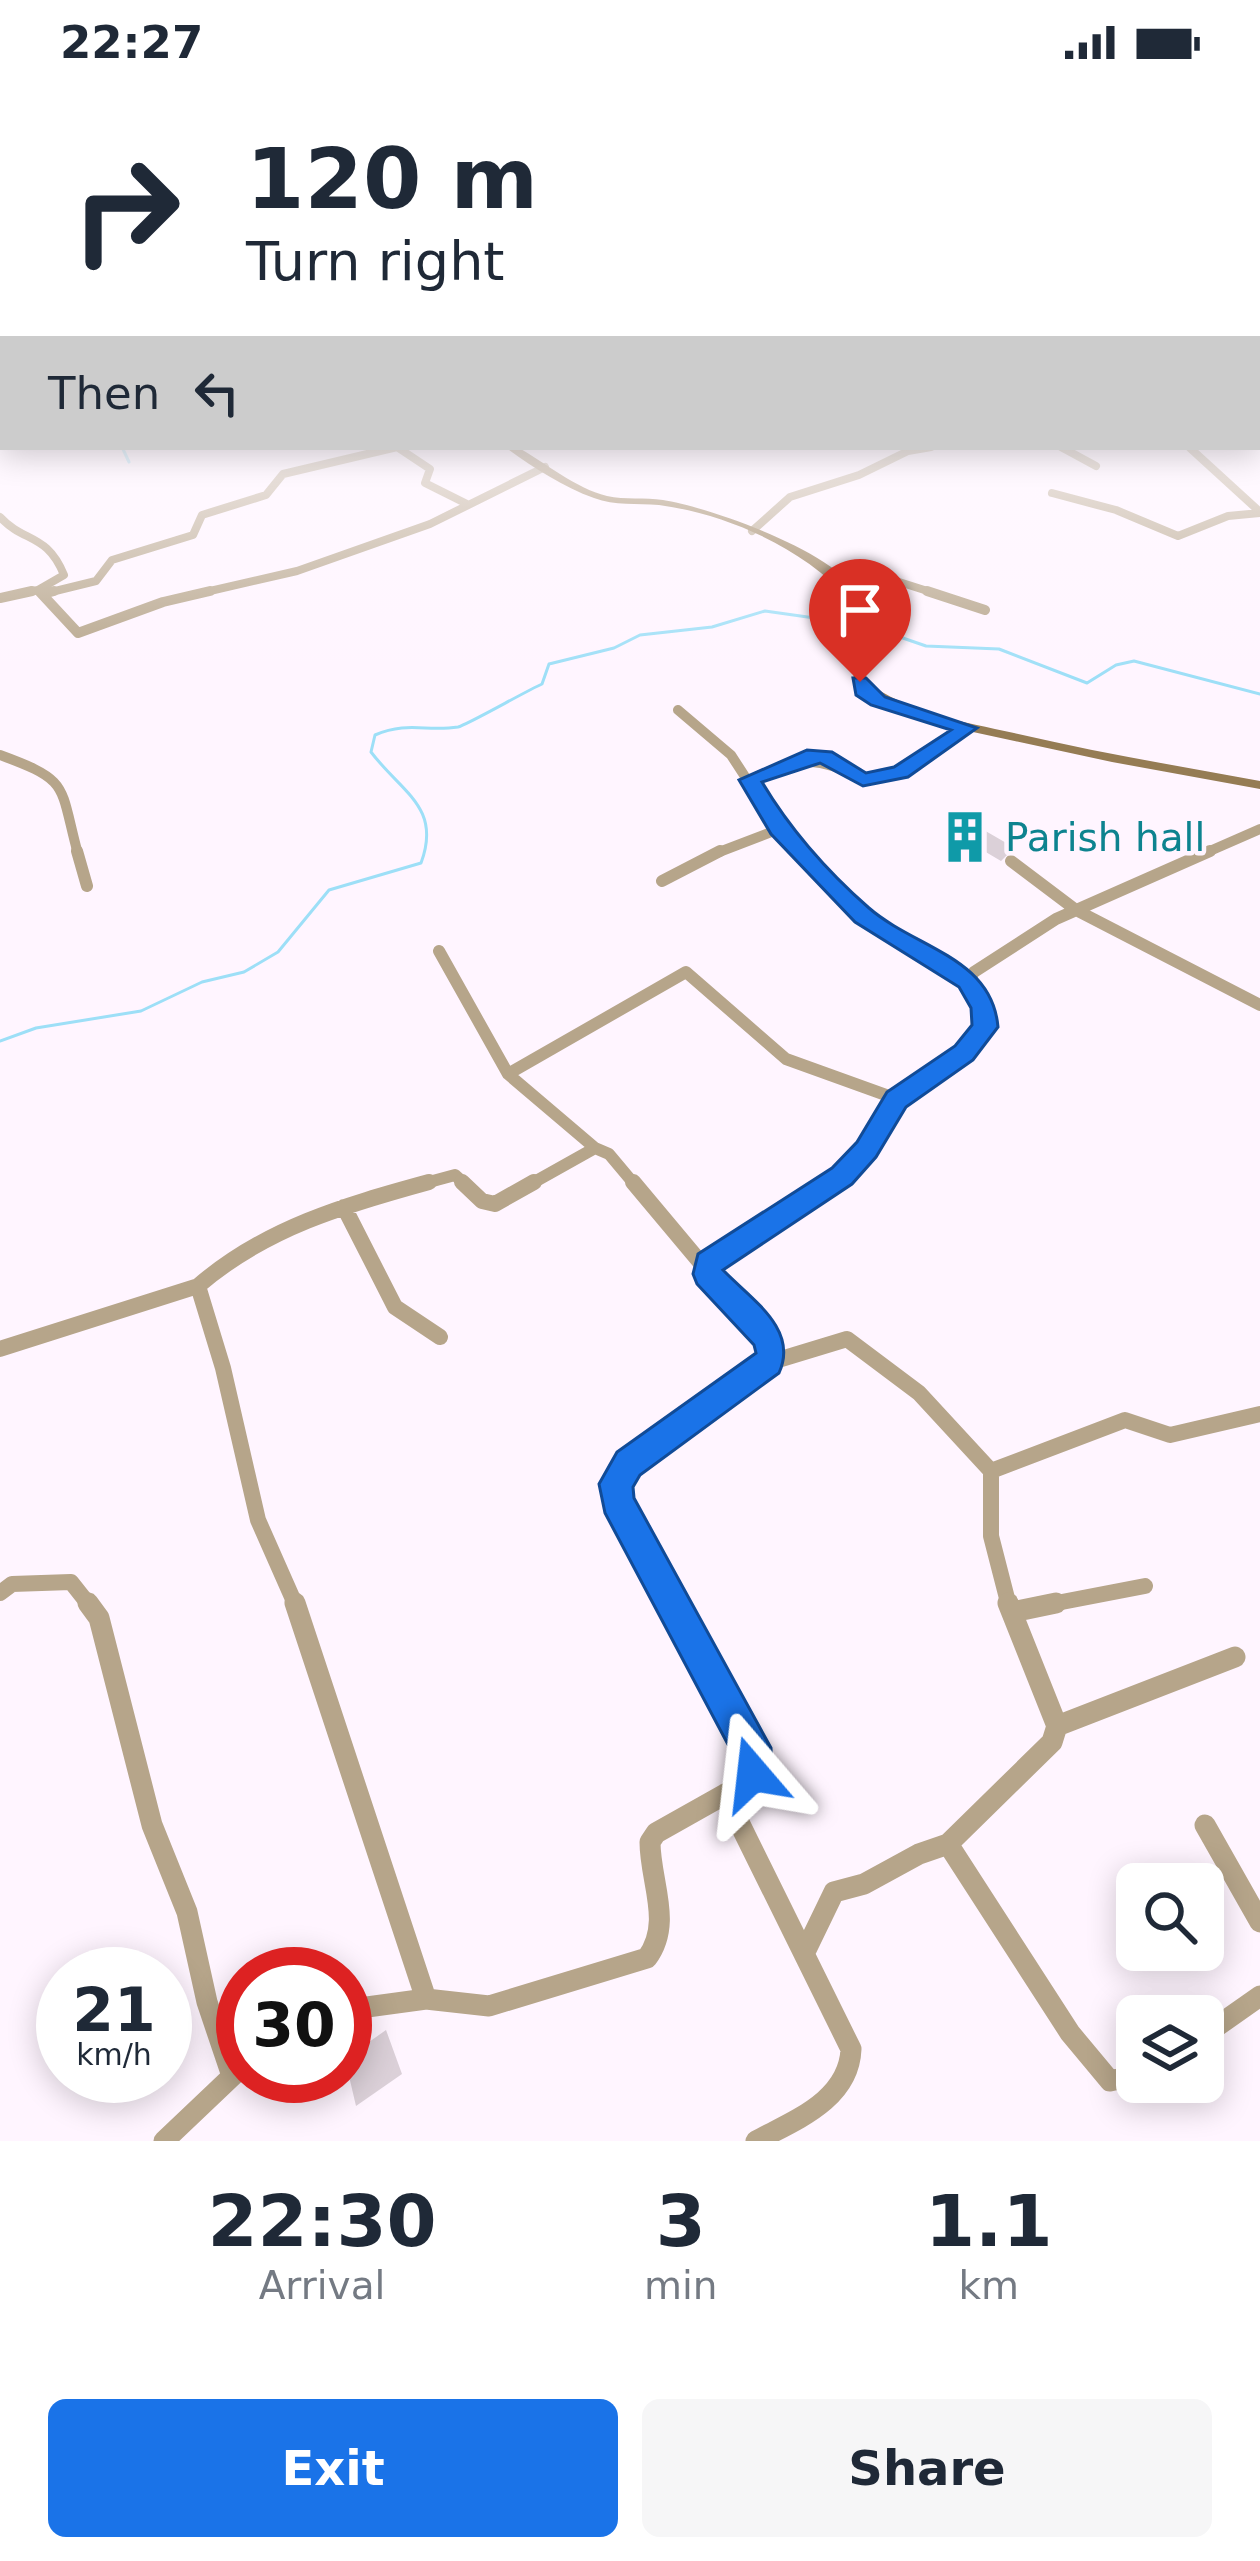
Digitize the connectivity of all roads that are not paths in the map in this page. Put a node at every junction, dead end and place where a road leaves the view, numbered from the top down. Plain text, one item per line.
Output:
1 (275, 484) edge
2 (427, 484) edge
3 (509, 484) edge
4 (576, 484) edge
5 (831, 484) edge
6 (1229, 484) edge
7 (1052, 493) dead end
8 (467, 504) junction
9 (1260, 512) edge
10 (0, 517) edge
11 (752, 531) junction
12 (40, 592) junction
13 (0, 598) edge
14 (856, 606) junction
15 (985, 610) dead end
16 (678, 710) dead end
17 (967, 728) junction
18 (0, 755) edge
19 (750, 780) junction
20 (1260, 784) edge
21 (779, 829) junction
22 (1260, 829) edge
23 (1011, 861) dead end
24 (662, 881) dead end
25 (87, 886) dead end
26 (1076, 910) junction
27 (439, 951) dead end
28 (968, 981) junction
29 (1260, 1005) edge
30 (508, 1074) junction
31 (896, 1099) junction
32 (595, 1148) junction
33 (344, 1207) junction
34 (705, 1268) junction
35 (198, 1286) junction
36 (440, 1337) dead end
37 (0, 1349) edge
38 (768, 1363) junction
39 (1260, 1414) edge
40 (991, 1471) junction
41 (1145, 1586) dead end
42 (0, 1593) edge
43 (1012, 1612) junction
44 (1235, 1657) dead end
45 (1057, 1726) junction
46 (725, 1794) junction
47 (1205, 1826) dead end
48 (948, 1844) junction
49 (1260, 1922) edge
50 (804, 1954) junction
51 (1260, 1996) edge
52 (426, 1999) junction
53 (372, 2006) edge
54 (1224, 2021) edge
55 (216, 2022) edge
56 (1116, 2080) edge
57 (216, 2090) edge
58 (164, 2141) edge
59 (756, 2141) edge

1 - 12 street
2 - 8 street
3 - 8 street
4 - 11 street
5 - 11 street
6 - 9 street
7 - 9 street
8 - 12 street
10 - 12 street
11 - 14 street
12 - 13 street
14 - 15 street
14 - 17 street
16 - 19 street
17 - 19 street
17 - 20 street
18 - 25 street
19 - 21 street
21 - 24 street
21 - 28 street
22 - 26 street
23 - 26 street
26 - 28 street
26 - 29 street
27 - 30 street
28 - 31 street
30 - 31 street
30 - 32 street
31 - 34 street
32 - 33 street
32 - 34 street
33 - 35 street
33 - 36 street
34 - 38 street
35 - 37 street
35 - 52 street
38 - 40 street
38 - 46 street
39 - 40 street
40 - 43 street
41 - 43 street
42 - 55 street
43 - 45 street
44 - 45 street
45 - 48 street
46 - 50 street
46 - 52 street
47 - 49 street
48 - 50 street
48 - 56 street
50 - 59 street
51 - 54 street
52 - 53 street
57 - 58 street

